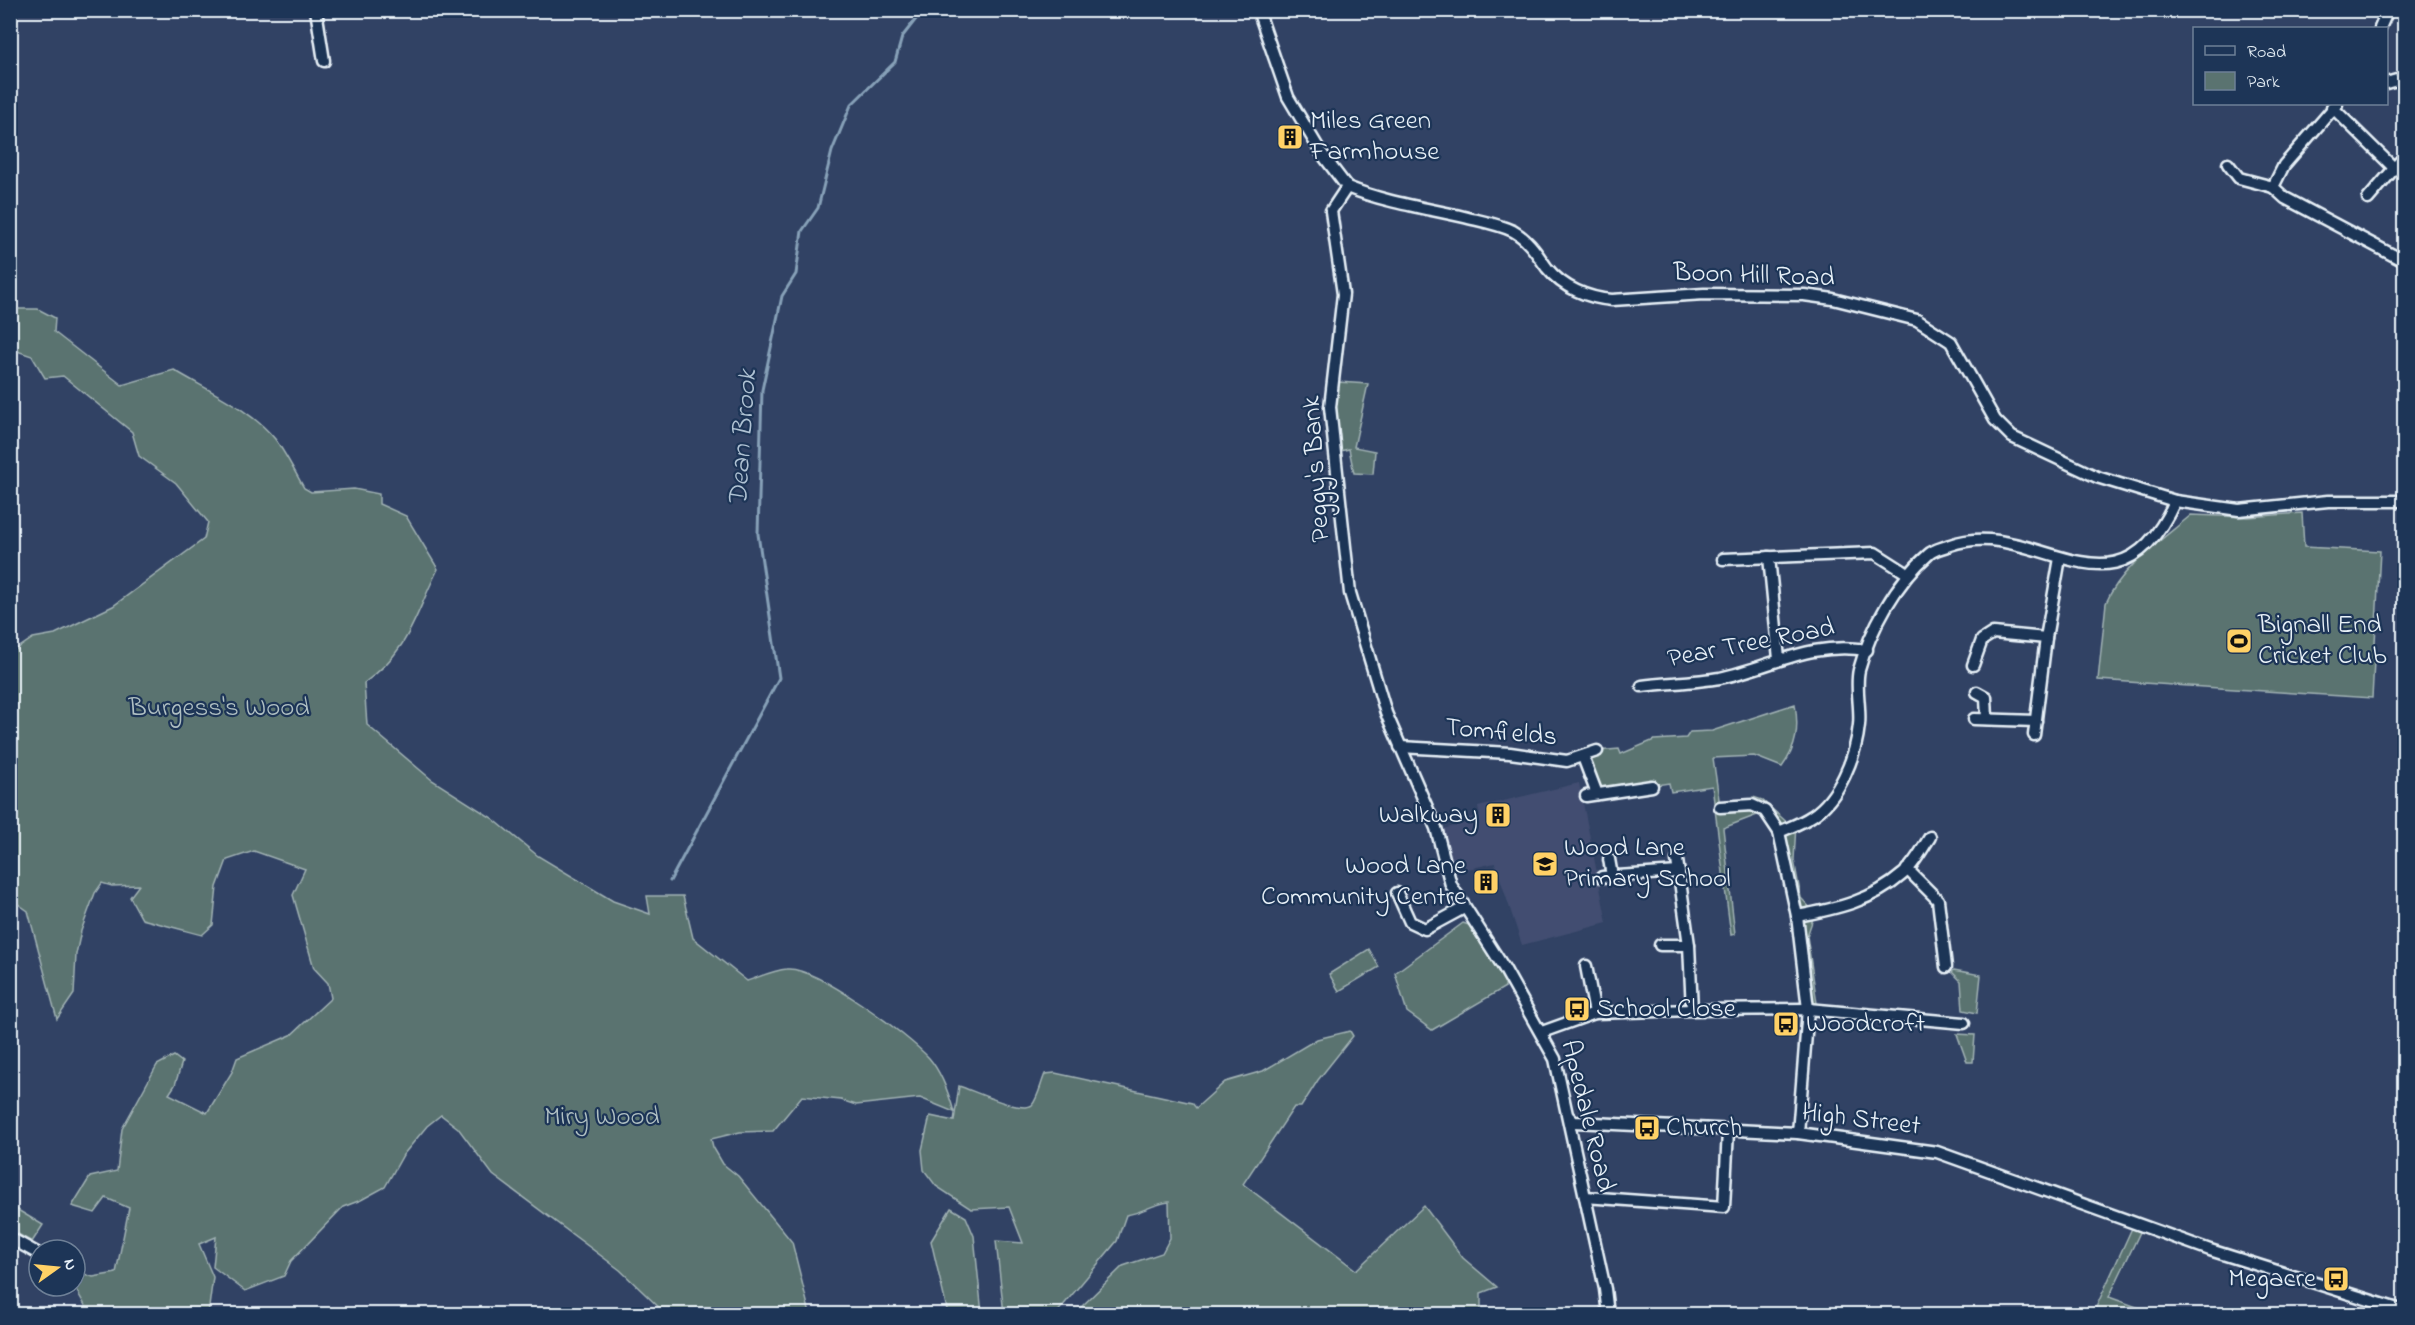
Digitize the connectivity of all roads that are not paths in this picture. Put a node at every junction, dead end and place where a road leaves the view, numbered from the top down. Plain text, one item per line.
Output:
1 (316, 10) edge
2 (1258, 10) edge
3 (2388, 10) edge
4 (2380, 27) edge
5 (324, 61) dead end
6 (2404, 78) edge
7 (2388, 82) edge
8 (2335, 105) edge
9 (2404, 157) edge
10 (2228, 164) dead end
11 (2394, 168) junction
12 (1347, 187) junction
13 (2273, 187) junction
14 (2368, 199) dead end
15 (2404, 261) edge
16 (2175, 501) junction
17 (2404, 501) edge
18 (1769, 557) junction
19 (2060, 558) junction
20 (1723, 560) dead end
21 (1908, 574) junction
22 (2046, 638) junction
23 (1867, 650) junction
24 (1779, 659) junction
25 (1972, 662) dead end
26 (1642, 686) dead end
27 (1977, 692) dead end
28 (1386, 713) joint
29 (1974, 719) dead end
30 (1987, 719) junction
31 (2036, 721) junction
32 (2034, 735) dead end
33 (1400, 747) junction
34 (1597, 751) dead end
35 (1583, 757) junction
36 (1652, 786) dead end
37 (1720, 807) dead end
38 (1779, 832) junction
39 (1930, 837) dead end
40 (1914, 838) dead end
41 (1923, 846) junction
42 (1609, 859) dead end
43 (1677, 860) dead end
44 (1907, 869) junction
45 (1679, 872) junction
46 (1397, 893) dead end
47 (1464, 908) junction
48 (1797, 916) junction
49 (1660, 945) dead end
50 (1689, 945) junction
51 (1586, 966) dead end
52 (1946, 967) dead end
53 (1808, 1009) junction
54 (1692, 1010) junction
55 (1595, 1013) junction
56 (1964, 1023) dead end
57 (1542, 1032) junction
58 (1568, 1116) junction
59 (1728, 1131) junction
60 (1798, 1133) junction
61 (1585, 1197) junction
62 (10, 1238) edge
63 (27, 1247) edge
64 (2404, 1311) edge
65 (1608, 1314) edge

1 - 5 street
2 - 12 street
3 - 4 street
6 - 7 street
8 - 11 street
8 - 13 street
9 - 11 street
10 - 13 street
11 - 14 street
12 - 16 street, Boon Hill Road
12 - 28 street, Peggy's Bank
13 - 15 street
16 - 17 street, Boon Hill Road
16 - 19 street
18 - 20 street
18 - 21 street
18 - 24 street
19 - 21 street
19 - 22 street
21 - 23 street
22 - 25 street
22 - 31 street
23 - 24 street, Pear Tree Road
23 - 38 street
24 - 26 street, Pear Tree Road
27 - 30 street
28 - 33 street, Apedale Road
29 - 30 street
30 - 31 street
31 - 32 street
33 - 35 street, Tomfields
33 - 47 street, Apedale Road
34 - 35 street, Tomfields
35 - 36 street
37 - 38 street
38 - 48 street
39 - 41 street
40 - 41 street
41 - 44 street
42 - 45 street
43 - 45 street
44 - 48 street
44 - 52 street
45 - 50 street
46 - 47 street
47 - 57 street, Apedale Road
48 - 53 street
49 - 50 street
50 - 54 street
51 - 55 street
53 - 54 street
53 - 56 street
53 - 60 street
54 - 55 street
55 - 57 street
57 - 58 street, Apedale Road
58 - 59 street, High Street
58 - 61 street, Apedale Road
59 - 60 street, High Street
59 - 61 street
60 - 64 street, High Street
61 - 65 street, Apedale Road
62 - 63 street

